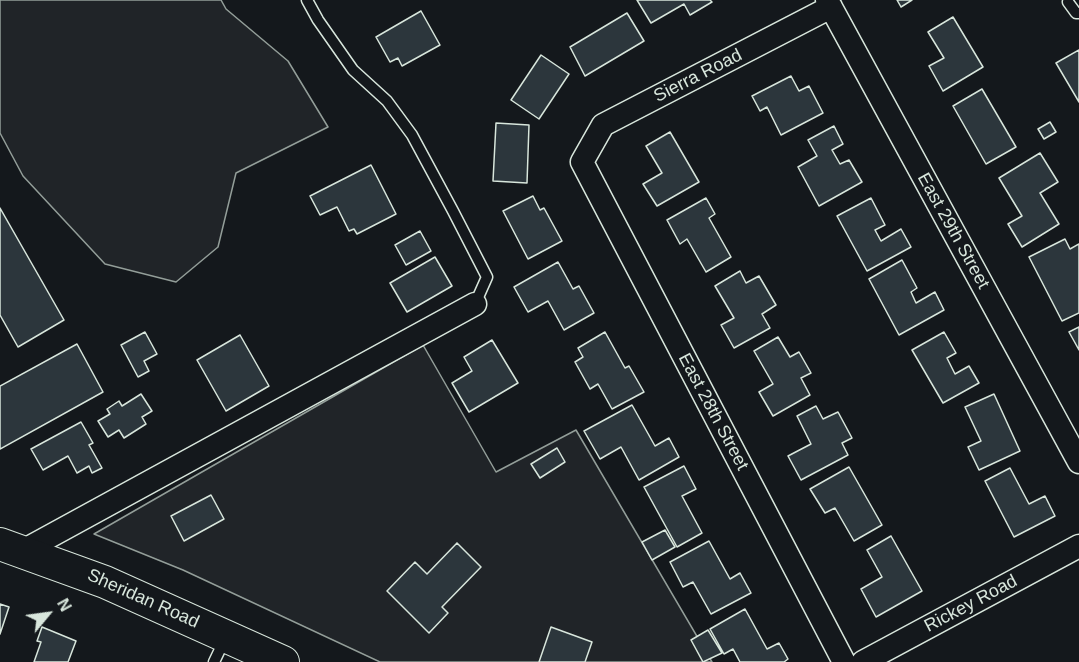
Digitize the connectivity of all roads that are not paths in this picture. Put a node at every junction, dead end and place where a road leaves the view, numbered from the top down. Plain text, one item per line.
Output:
1 (307, 0) edge
2 (1068, 2) dead end
3 (829, 4) edge
4 (1079, 13) edge
5 (582, 162) joint
6 (475, 304) joint
7 (1079, 462) edge
8 (1079, 546) edge
9 (12, 548) edge
10 (220, 649) edge
11 (282, 662) edge
12 (844, 662) edge
13 (863, 662) edge

1 - 6 lane
2 - 4 lane
3 - 5 street, Sierra Road
3 - 7 street, East 29th Street
5 - 12 street, East 28th Street
6 - 9 street
8 - 13 street, Rickey Road
9 - 10 main road, Sheridan Road
10 - 11 main road, Sheridan Road

